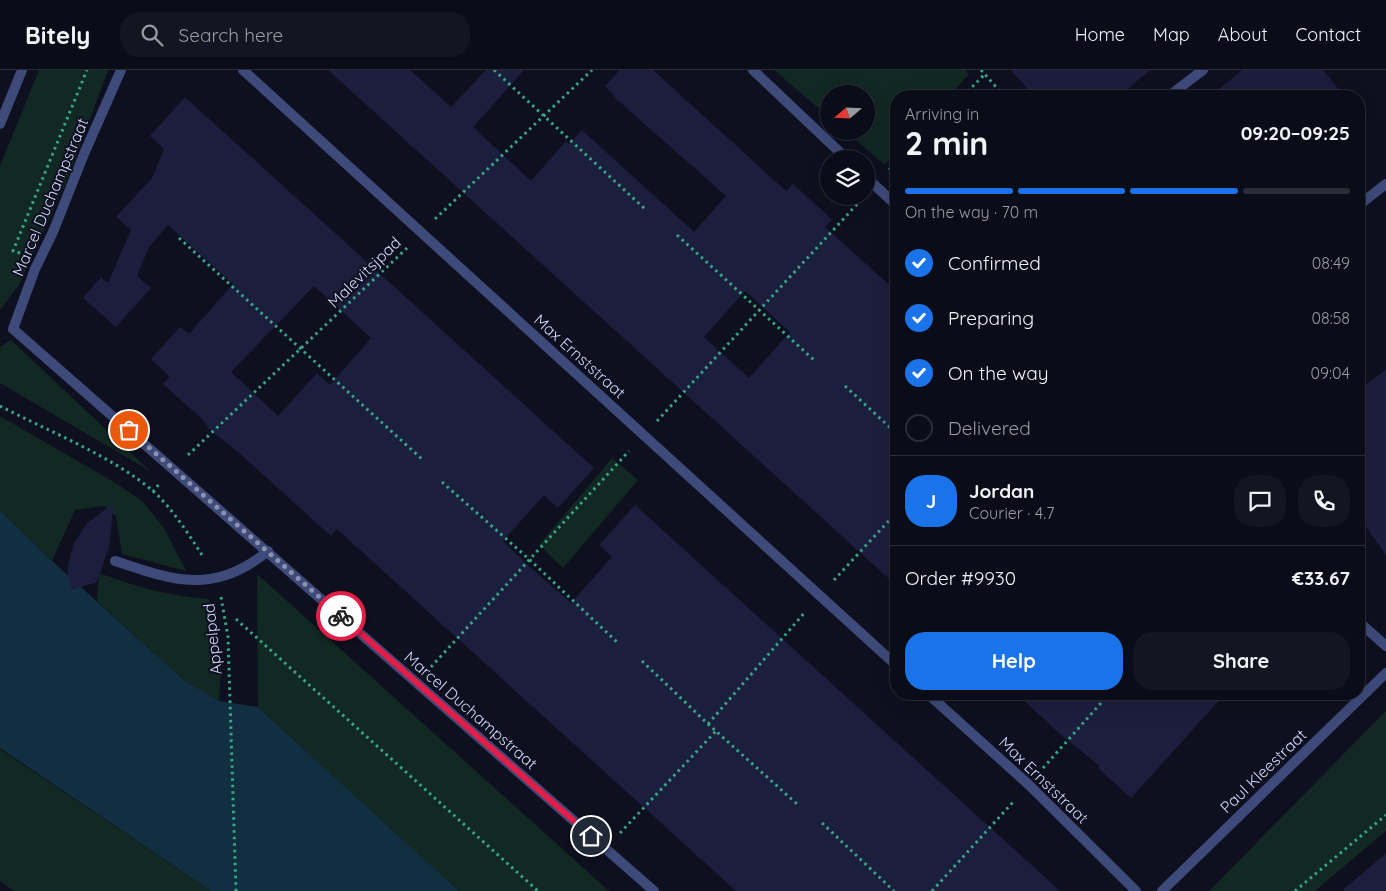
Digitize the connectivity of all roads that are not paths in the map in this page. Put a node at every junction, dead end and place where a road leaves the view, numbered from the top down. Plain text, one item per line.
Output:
1 (22, 70) edge
2 (121, 70) edge
3 (243, 70) edge
4 (753, 70) edge
5 (1203, 70) edge
6 (1177, 90) edge
7 (0, 124) edge
8 (837, 150) edge
9 (1386, 184) edge
10 (875, 185) edge
11 (890, 199) edge
12 (1365, 200) edge
13 (268, 551) junction
14 (116, 561) dead end
15 (1365, 627) edge
16 (1386, 646) edge
17 (890, 659) edge
18 (1386, 673) edge
19 (1365, 693) edge
20 (935, 700) edge
21 (1358, 700) edge
22 (654, 891) edge
23 (1136, 891) edge
24 (1162, 891) edge

1 - 7 street
2 - 13 street, Marcel Duchampstraat
3 - 17 street, Max Ernststraat
4 - 8 street
5 - 6 street
9 - 12 street
10 - 11 street
13 - 14 street
13 - 22 street, Marcel Duchampstraat
15 - 16 street
18 - 19 street, Paul Kleestraat
20 - 23 street, Max Ernststraat
21 - 24 street, Paul Kleestraat

